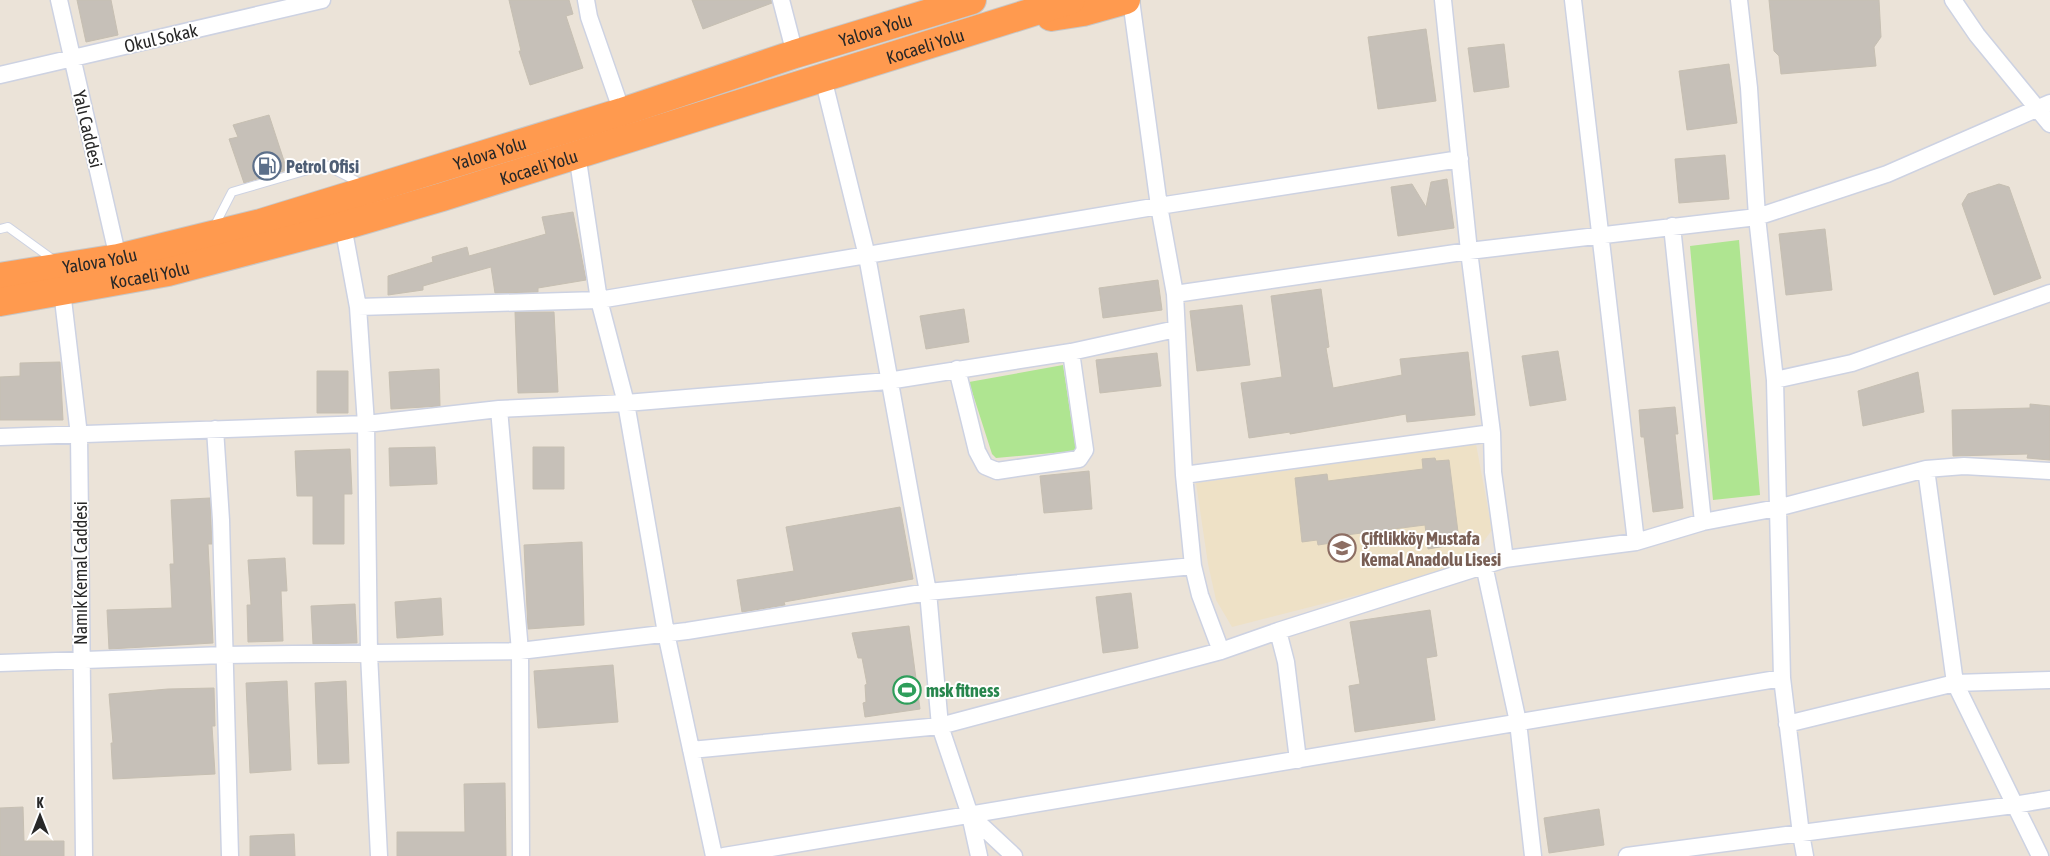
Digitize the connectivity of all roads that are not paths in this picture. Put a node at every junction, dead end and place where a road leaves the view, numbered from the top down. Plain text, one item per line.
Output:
1 (59, 0) edge
2 (322, 0) edge
3 (586, 0) edge
4 (780, 0) edge
5 (972, 0) edge
6 (1071, 0) edge
7 (1126, 0) edge
8 (1131, 0) edge
9 (1442, 0) edge
10 (1573, 0) edge
11 (1738, 0) edge
12 (1957, 1) edge
13 (968, 32) junction
14 (795, 54) junction
15 (72, 58) junction
16 (0, 75) edge
17 (823, 78) junction
18 (2044, 106) edge
19 (622, 112) junction
20 (2050, 124) edge
21 (577, 154) junction
22 (1460, 159) junction
23 (373, 189) junction
24 (1159, 206) junction
25 (1757, 216) junction
26 (343, 226) junction
27 (1672, 226) junction
28 (0, 229) edge
29 (1600, 234) junction
30 (209, 237) junction
31 (1469, 251) junction
32 (867, 256) junction
33 (118, 258) junction
34 (0, 277) edge
35 (63, 279) junction
36 (1175, 294) junction
37 (2049, 298) edge
38 (599, 300) junction
39 (0, 302) edge
40 (358, 307) junction
41 (1176, 329) junction
42 (1070, 352) junction
43 (957, 370) junction
44 (1775, 380) junction
45 (888, 381) junction
46 (626, 403) junction
47 (499, 409) junction
48 (366, 424) junction
49 (216, 429) junction
50 (1492, 433) junction
51 (79, 434) junction
52 (0, 437) edge
53 (1926, 470) junction
54 (2050, 471) edge
55 (1184, 475) junction
56 (1777, 508) junction
57 (1703, 522) junction
58 (1636, 542) junction
59 (1505, 558) junction
60 (1484, 564) junction
61 (1193, 566) junction
62 (928, 592) junction
63 (1278, 631) junction
64 (666, 633) junction
65 (520, 651) junction
66 (1221, 651) junction
67 (369, 654) junction
68 (225, 655) junction
69 (80, 659) junction
70 (0, 663) edge
71 (1782, 678) junction
72 (2050, 680) edge
73 (1955, 683) junction
74 (1518, 722) junction
75 (1787, 724) junction
76 (940, 726) junction
77 (691, 750) junction
78 (1298, 760) junction
79 (2050, 799) edge
80 (2014, 806) junction
81 (970, 815) junction
82 (1801, 834) junction
83 (84, 856) edge
84 (230, 856) edge
85 (380, 856) edge
86 (521, 856) edge
87 (714, 856) edge
88 (724, 856) edge
89 (979, 856) edge
90 (1014, 856) edge
91 (1533, 856) edge
92 (1627, 856) edge
93 (1805, 856) edge
94 (2040, 856) edge

1 - 15 street, Yalı Caddesi
2 - 15 street, Okul Sokak
3 - 19 street
4 - 14 street
5 - 14 highway, Yalova Yolu
6 - 13 highway, Kocaeli̇ Yolu
7 - 13 highway
8 - 24 street
9 - 22 street
10 - 29 street
11 - 25 street
12 - 18 street
13 - 17 highway, Kocaeli̇ Yolu
14 - 19 highway, Yalova Yolu
15 - 16 street, Okul Sokak
15 - 33 street, Yalı Caddesi
17 - 21 highway, Kocaeli̇ Yolu
17 - 32 street
18 - 20 street
18 - 25 street
19 - 23 highway, Yalova Yolu
21 - 26 highway, Kocaeli̇ Yolu
21 - 38 street
22 - 24 street
22 - 31 street
23 - 30 highway, Yalova Yolu
23 - 30 lane
24 - 32 street
24 - 36 street
25 - 27 street
25 - 44 street
26 - 35 highway, Kocaeli̇ Yolu
26 - 40 street
27 - 29 street
27 - 57 street
28 - 35 lane
29 - 31 street
29 - 58 street
30 - 33 highway, Yalova Yolu
31 - 36 street
31 - 50 street
32 - 38 street
32 - 45 street
33 - 35 highway, Yalova Yolu
34 - 35 highway, Yalova Yolu
35 - 39 highway, Kocaeli̇ Yolu
35 - 51 street, Namık Kemal Caddesi
36 - 41 street
37 - 44 street
38 - 40 street
38 - 46 street
40 - 48 street
41 - 42 street
41 - 55 street
42 - 43 street
42 - 43 street
43 - 45 street
44 - 56 street
45 - 46 street
45 - 62 street
46 - 47 street
46 - 64 street
47 - 48 street
47 - 65 street
48 - 49 street
48 - 67 street
49 - 51 street
49 - 68 street
50 - 55 street
50 - 59 street
51 - 52 street
51 - 69 street, Namık Kemal Caddesi
53 - 54 street
53 - 56 street
53 - 73 street
55 - 61 street
56 - 57 street
56 - 71 street
57 - 58 street
58 - 59 street
59 - 60 street
60 - 63 street
60 - 74 street
61 - 62 street
61 - 66 street
62 - 64 street
62 - 76 street
63 - 66 street
63 - 78 street
64 - 65 street
64 - 77 street
65 - 67 street
65 - 86 street
66 - 76 street
67 - 68 street
67 - 85 street
68 - 69 street
68 - 84 street
69 - 70 street
69 - 83 street, Namık Kemal Caddesi
71 - 74 street
71 - 75 street
72 - 73 street
73 - 75 street
73 - 80 street
74 - 78 street
74 - 91 street
75 - 82 street
76 - 77 street
76 - 81 street
77 - 87 street
78 - 81 street
79 - 80 street
80 - 82 street
80 - 94 street
81 - 88 street
81 - 89 street
81 - 90 street
82 - 92 street
82 - 93 street

